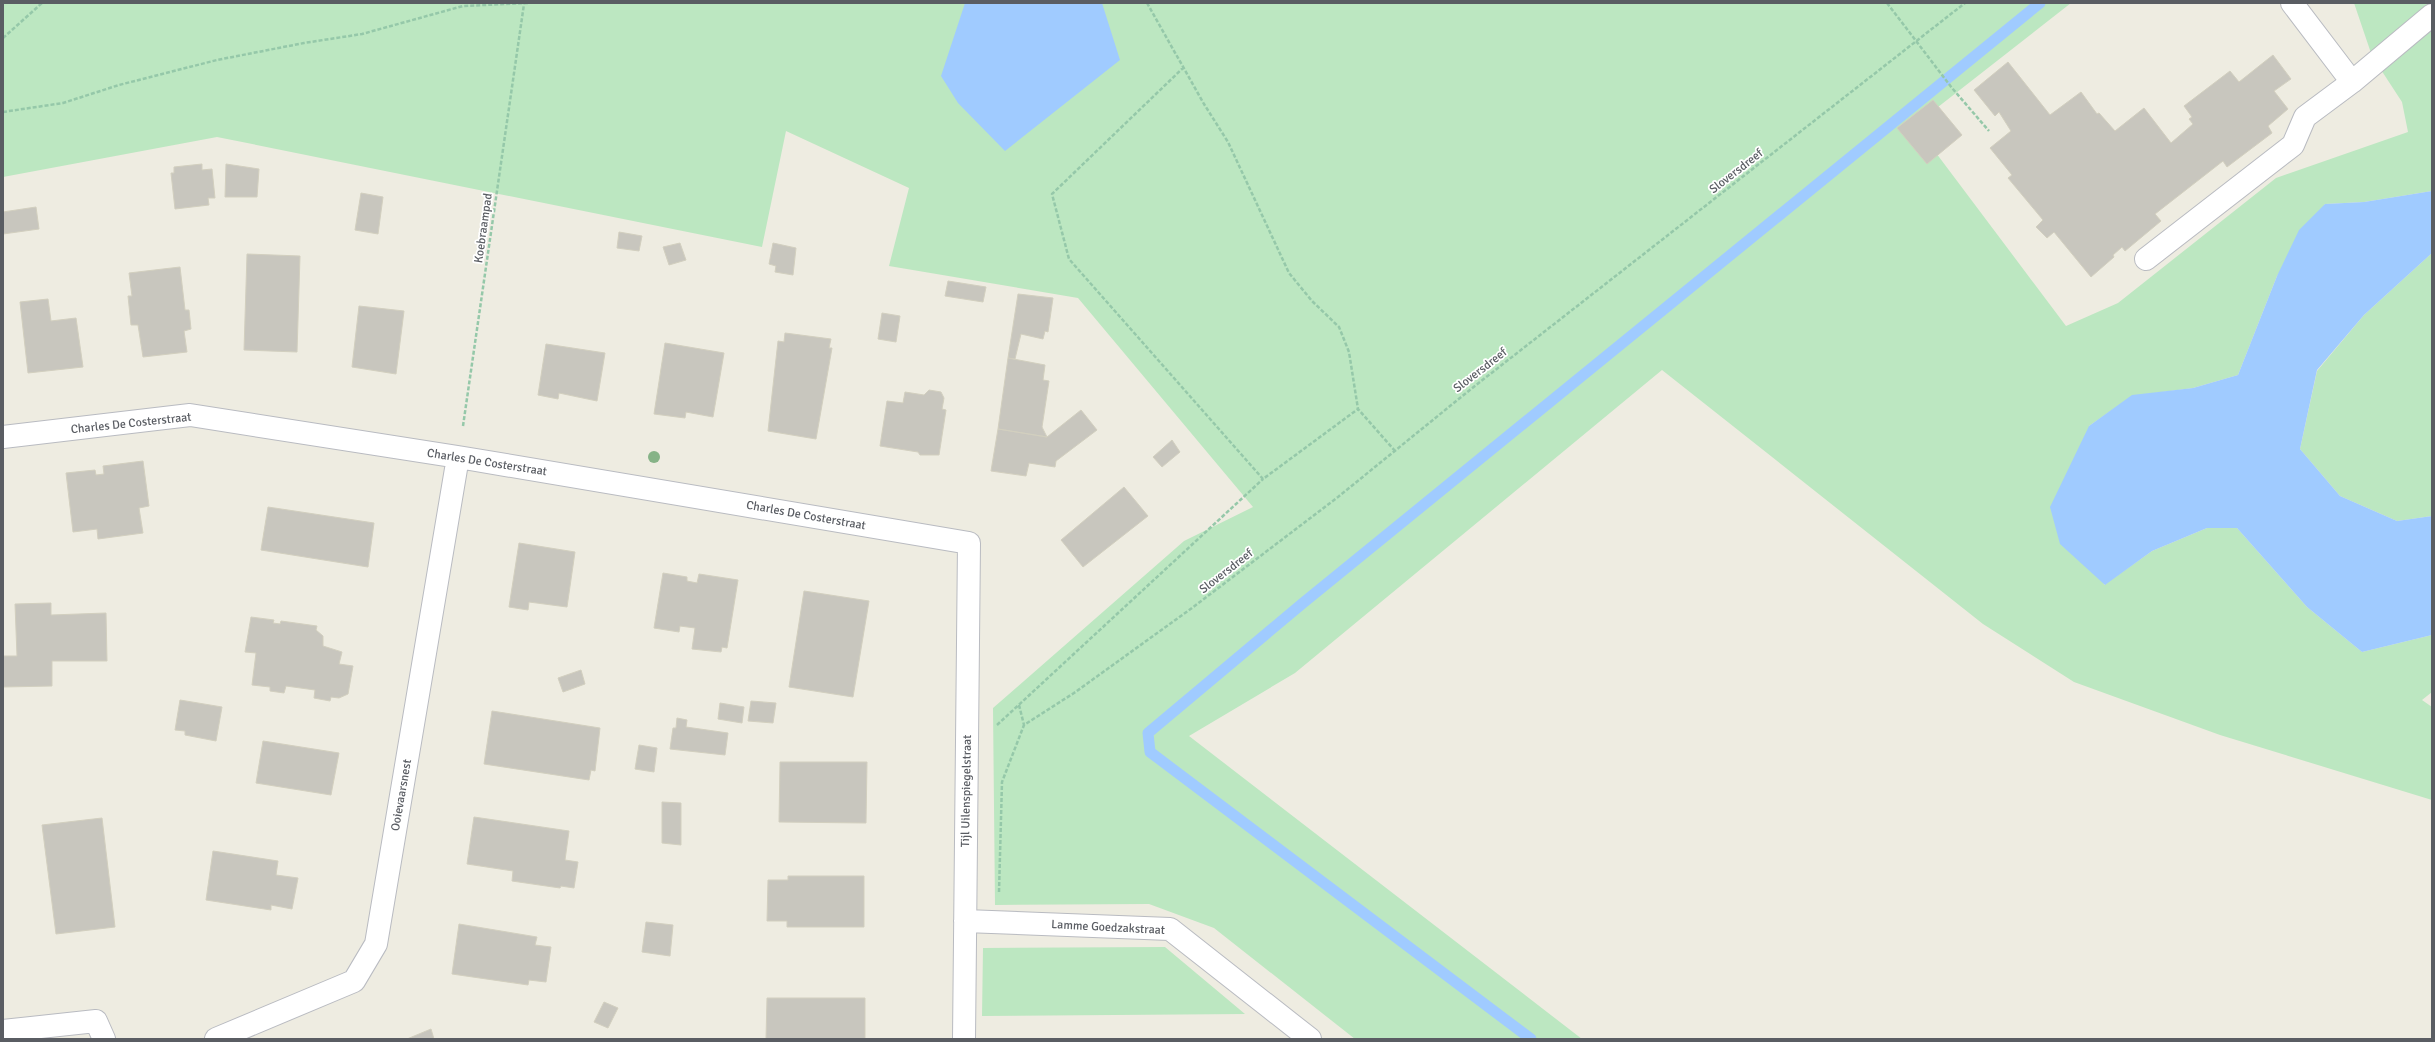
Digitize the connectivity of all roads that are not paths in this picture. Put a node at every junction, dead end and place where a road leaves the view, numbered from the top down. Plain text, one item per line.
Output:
1 (2292, 3) edge
2 (2429, 18) edge
3 (2352, 82) junction
4 (2146, 259) dead end
5 (3, 437) edge
6 (458, 457) junction
7 (969, 543) joint
8 (965, 921) junction
9 (3, 1031) edge
10 (104, 1039) edge
11 (216, 1039) edge
12 (964, 1039) edge
13 (1310, 1039) edge

1 - 3 street
2 - 3 street
3 - 4 street
5 - 6 street, Charles De Costerstraat
6 - 7 street, Charles De Costerstraat
6 - 11 street, Ooievaarsnest
7 - 8 street, Tijl Uilenspiegelstraat
8 - 12 street, Tijl Uilenspiegelstraat
8 - 13 street, Lamme Goedzakstraat
9 - 10 street

